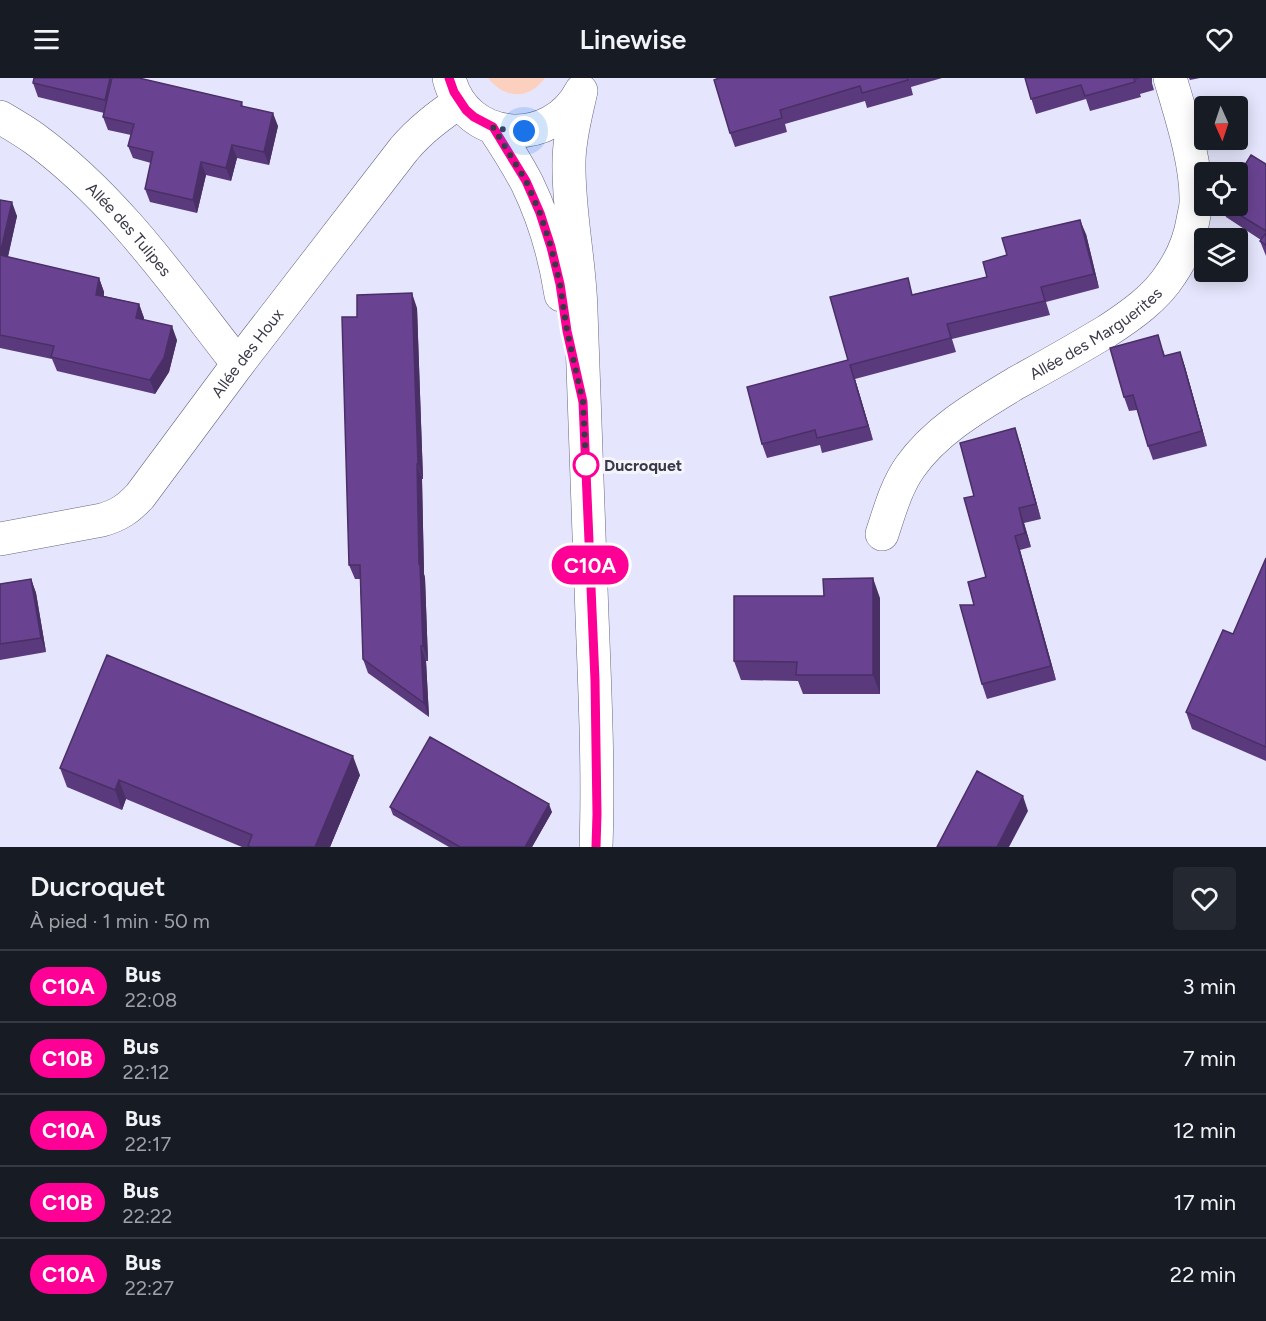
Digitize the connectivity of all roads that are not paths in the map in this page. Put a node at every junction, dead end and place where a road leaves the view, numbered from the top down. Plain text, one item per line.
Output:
1 (1170, 78) edge
2 (584, 84) edge
3 (454, 90) edge
4 (0, 117) edge
5 (493, 127) junction
6 (238, 364) junction
7 (583, 402) junction
8 (882, 534) dead end
9 (0, 539) edge
10 (596, 847) edge

1 - 8 street, Allée des Marguerites
2 - 5 street
2 - 7 street
3 - 5 street
3 - 6 street, Allée des Houx
4 - 6 street, Allée des Tulipes
5 - 7 street
6 - 9 street, Allée des Houx
7 - 10 street

